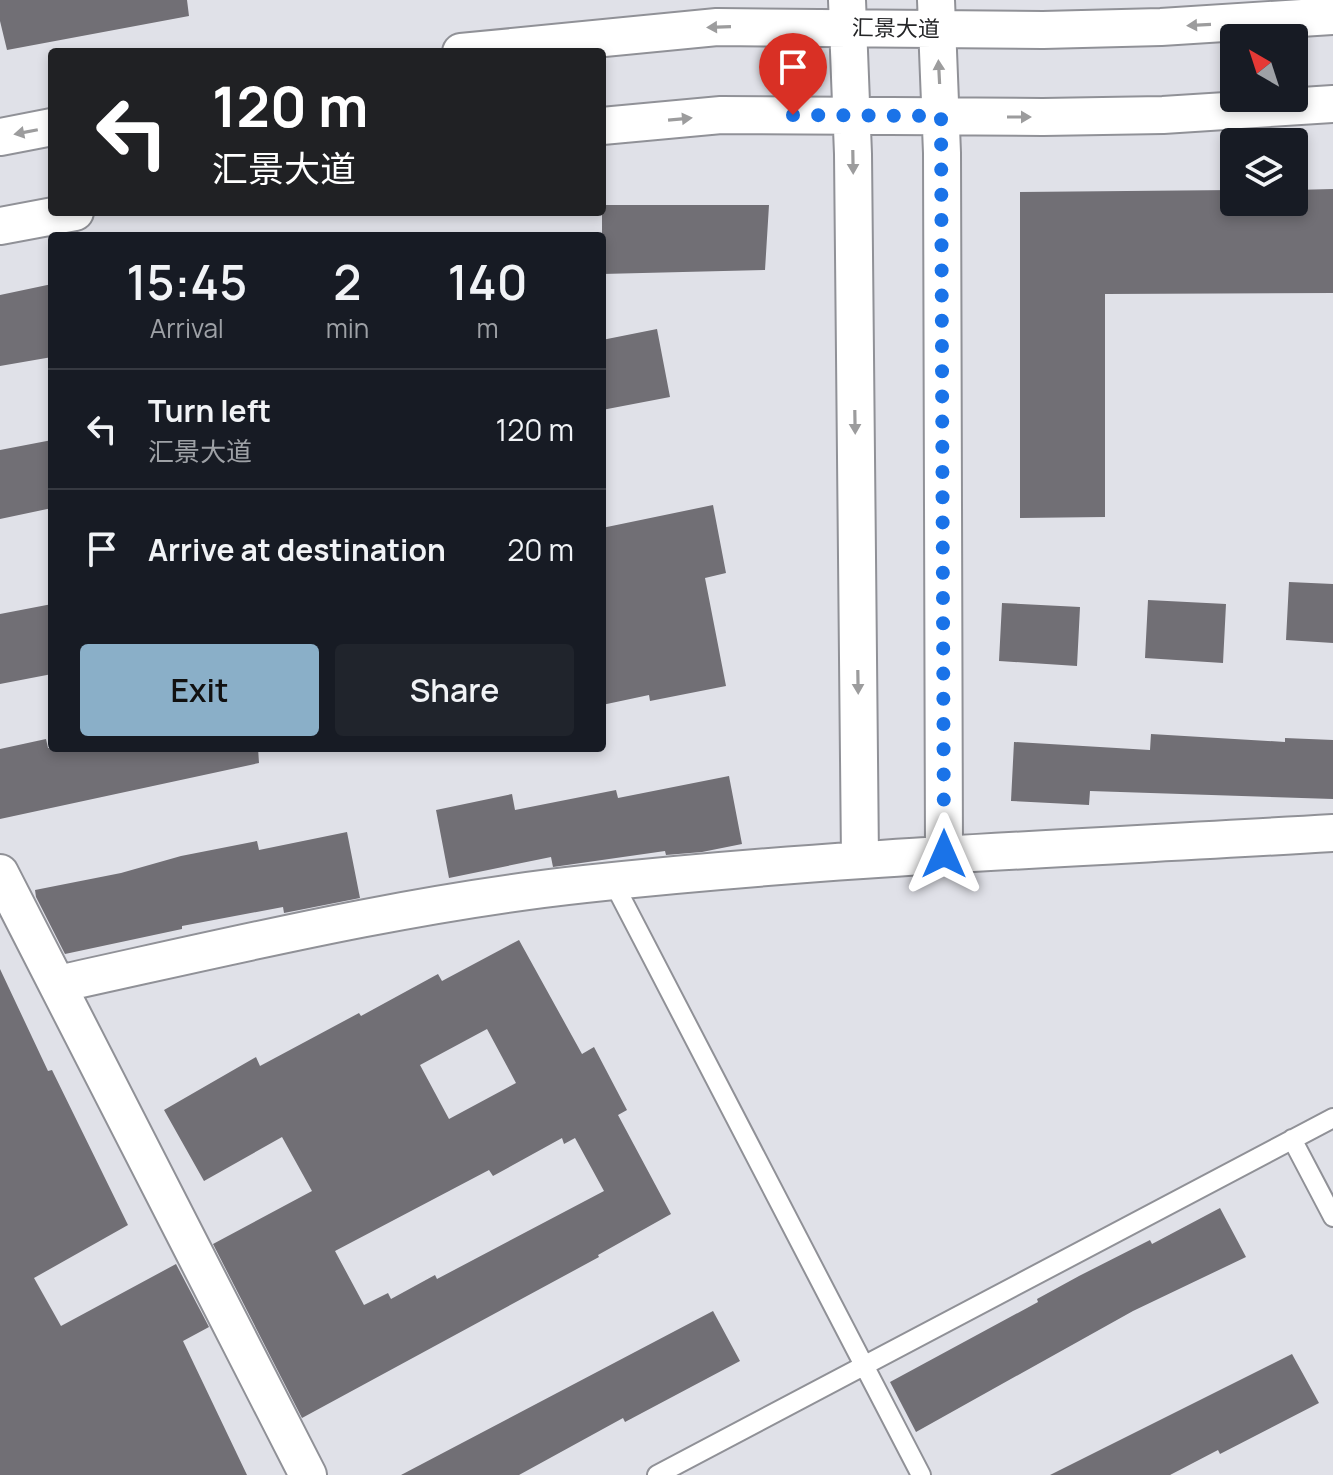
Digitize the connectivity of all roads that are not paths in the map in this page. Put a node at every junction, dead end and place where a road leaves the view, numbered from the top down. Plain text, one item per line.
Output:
1 (848, 14) edge
2 (936, 14) edge
3 (1333, 16) edge
4 (502, 48) edge
5 (1333, 104) edge
6 (852, 115) junction
7 (941, 116) junction
8 (606, 126) edge
9 (48, 128) edge
10 (0, 137) edge
11 (54, 216) edge
12 (0, 226) edge
13 (1333, 833) edge
14 (944, 854) junction
15 (860, 859) junction
16 (0, 873) edge
17 (613, 882) junction
18 (58, 984) junction
19 (1333, 1118) edge
20 (1292, 1139) junction
21 (1333, 1217) edge
22 (864, 1365) junction
23 (308, 1475) edge
24 (657, 1475) edge
25 (921, 1475) edge

1 - 2 street, 汇景大道
1 -> 4 street, 汇景大道
1 - 6 street
3 -> 2 street, 汇景大道
7 -> 2 street
7 -> 5 street
6 - 7 street
8 -> 6 street
6 -> 15 street
7 - 14 street
9 -> 10 street
11 - 12 street
13 - 14 street
14 - 15 street
15 - 17 street
16 - 18 street
17 - 18 street
17 - 22 lane
18 - 23 street
19 - 20 lane
20 - 21 lane
20 - 22 lane
22 - 24 lane
22 - 25 lane

